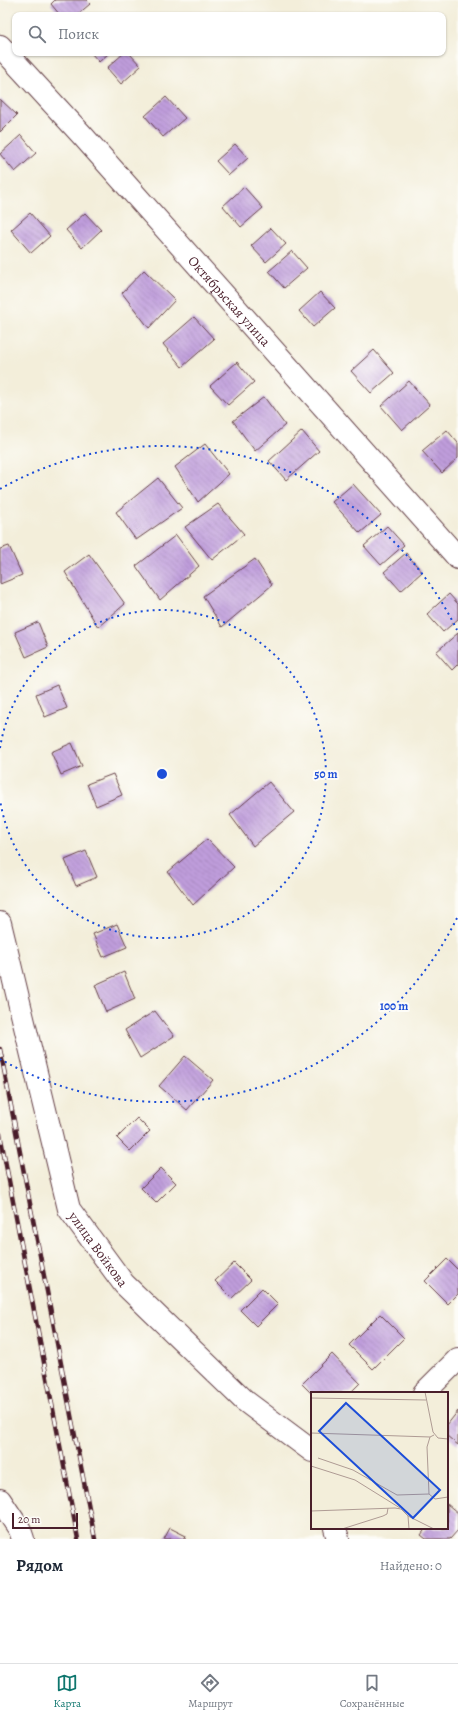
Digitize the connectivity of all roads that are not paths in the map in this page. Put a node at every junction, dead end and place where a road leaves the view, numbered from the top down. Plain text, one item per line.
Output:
1 (0, 46) edge
2 (458, 558) edge
3 (0, 923) edge
4 (458, 1359) edge
5 (425, 1392) edge
6 (311, 1450) edge
7 (0, 1500) edge
8 (335, 1529) edge
9 (23, 1539) edge
10 (338, 1539) edge

1 - 2 street, Октябрьская улица
3 - 6 street, улица Войкова
4 - 5 street
7 - 9 street
8 - 10 street

